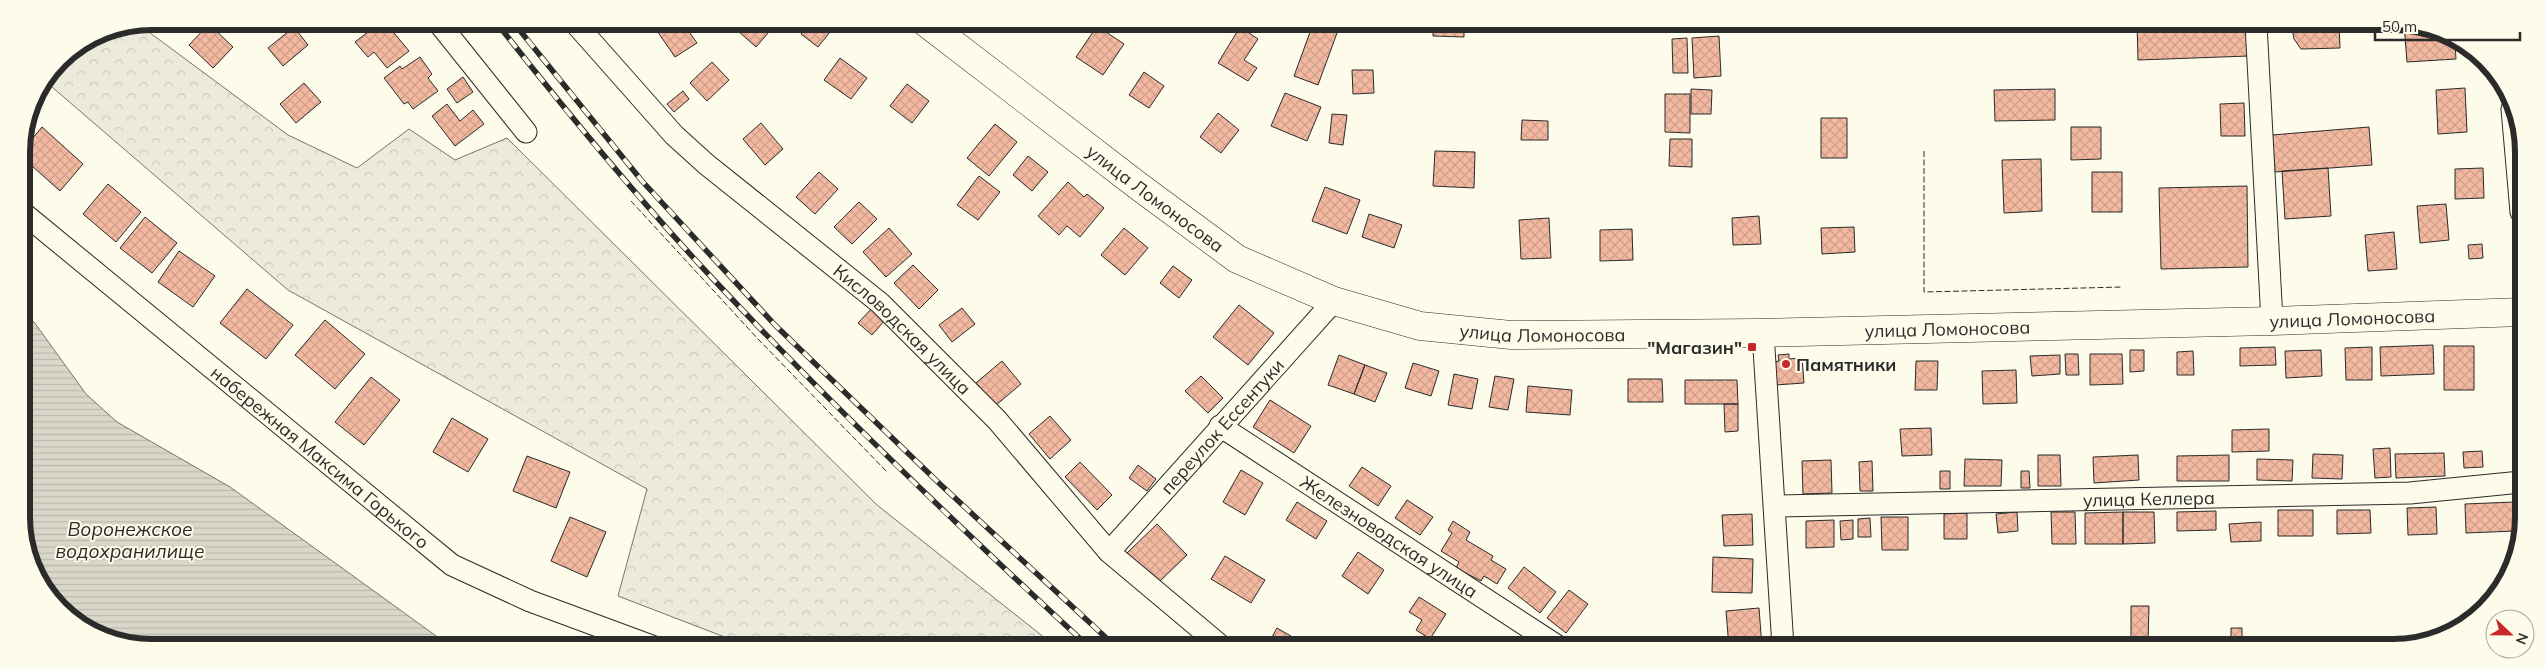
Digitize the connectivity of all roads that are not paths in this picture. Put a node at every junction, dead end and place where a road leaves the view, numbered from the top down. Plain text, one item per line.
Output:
1 (444, 30) edge
2 (581, 30) edge
3 (935, 30) edge
4 (2256, 30) edge
5 (526, 132) dead end
6 (30, 219) edge
7 (1334, 301) junction
8 (2515, 312) edge
9 (2272, 321) junction
10 (1763, 333) junction
11 (1220, 426) junction
12 (2515, 483) edge
13 (1775, 506) junction
14 (1109, 552) junction
15 (633, 639) edge
16 (1213, 639) edge
17 (1547, 639) edge
18 (1783, 639) edge

1 - 5 street
2 - 14 street, Кисловодская улица
3 - 7 main road, улица Ломоносова
4 - 9 street
6 - 15 street, набережная Максима Горького
7 - 10 main road, улица Ломоносова
7 - 11 street, переулок Ессентуки
8 - 9 main road, улица Ломоносова
9 - 10 main road, улица Ломоносова
10 - 13 street
11 - 14 street, переулок Ессентуки
11 - 17 street, Железноводская улица
12 - 13 street, улица Келлера
13 - 18 street
14 - 16 street, Кисловодская улица

